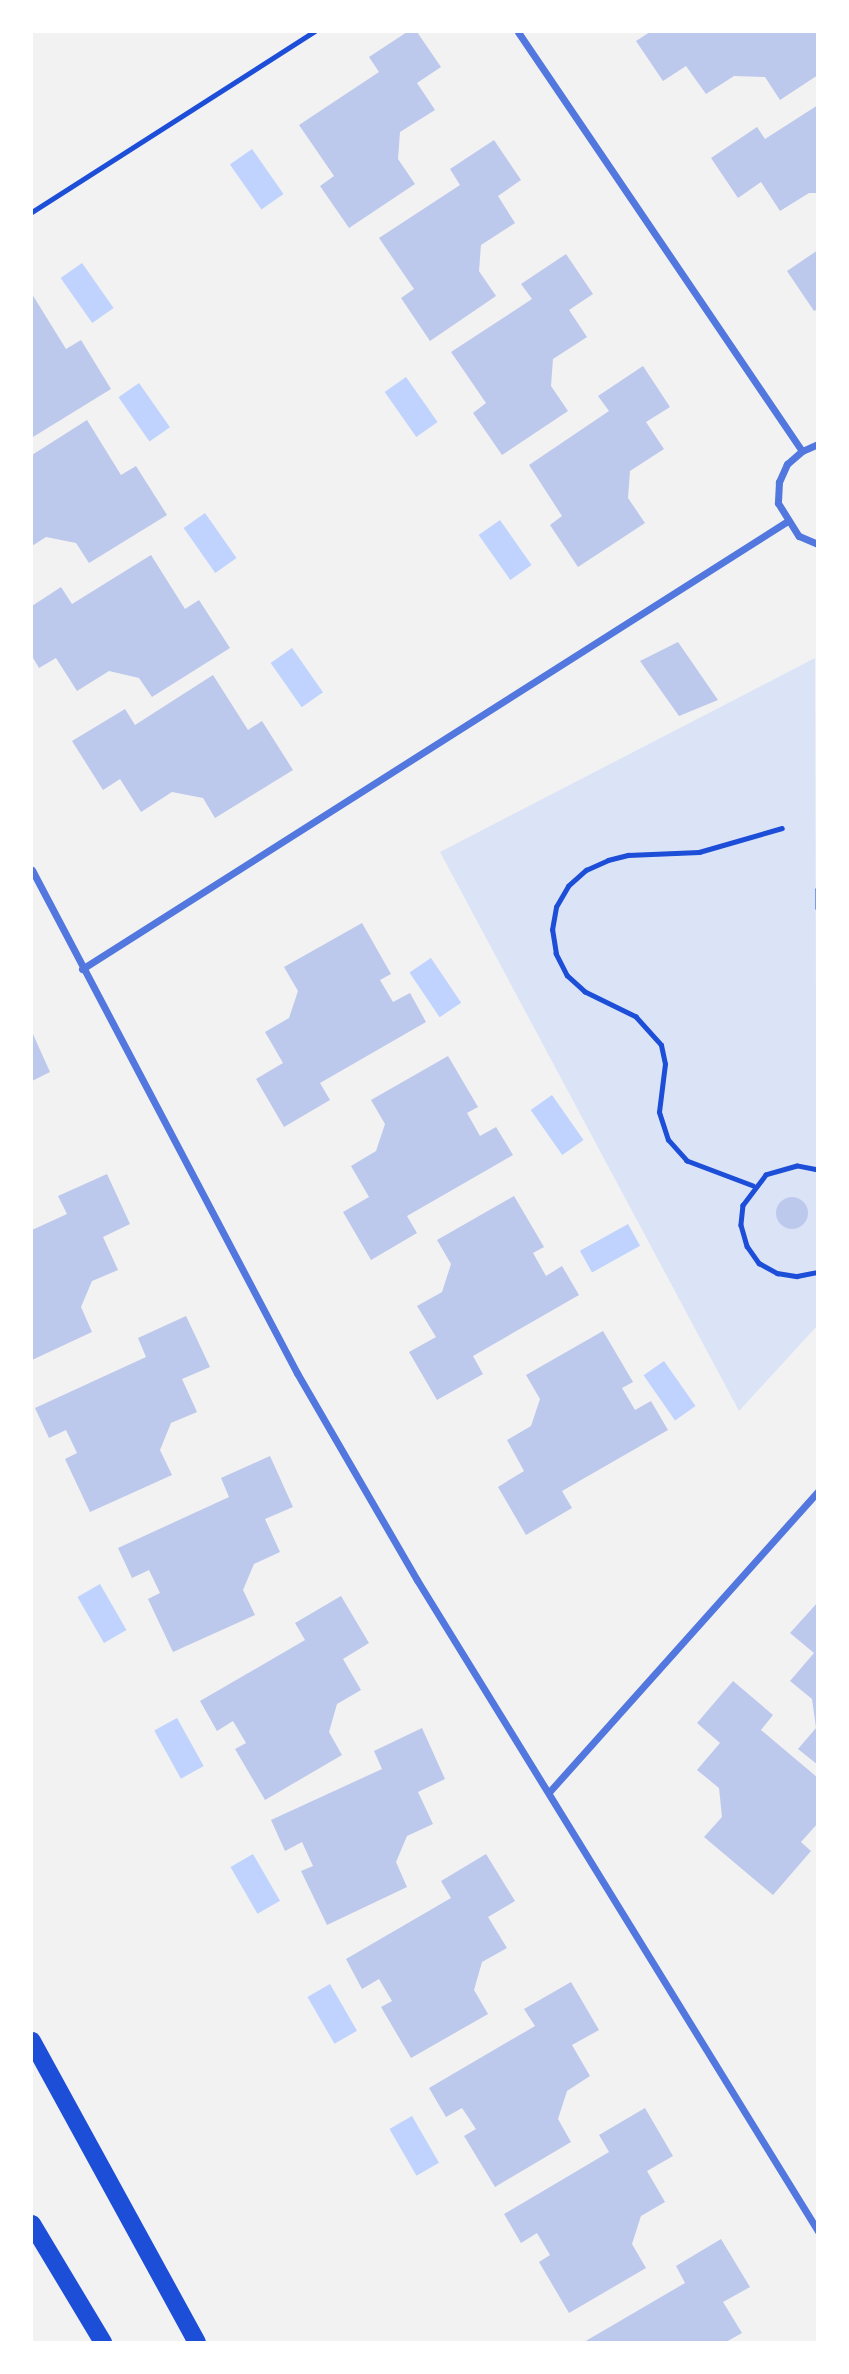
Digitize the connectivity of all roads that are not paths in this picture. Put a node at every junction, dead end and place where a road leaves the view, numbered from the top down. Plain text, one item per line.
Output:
1 (518, 32) edge
2 (817, 444) edge
3 (802, 451) junction
4 (786, 522) junction
5 (817, 544) edge
6 (32, 870) edge
7 (82, 969) junction
8 (817, 1491) edge
9 (550, 1791) junction
10 (32, 2041) edge
11 (32, 2224) edge
12 (817, 2231) edge
13 (103, 2343) edge
14 (197, 2343) edge

1 - 3 street
2 - 3 street
3 - 4 street
4 - 5 street
4 - 7 street
6 - 7 street
7 - 9 street
8 - 9 street
9 - 12 street
10 - 14 main road
11 - 13 main road

